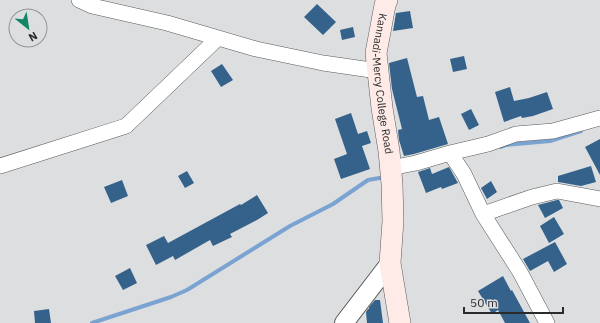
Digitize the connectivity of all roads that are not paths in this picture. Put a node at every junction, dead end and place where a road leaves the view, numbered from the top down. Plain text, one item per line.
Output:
1 (79, 0) edge
2 (388, 0) edge
3 (218, 38) junction
4 (378, 71) junction
5 (600, 118) edge
6 (453, 159) junction
7 (0, 166) edge
8 (391, 176) junction
9 (600, 199) edge
10 (483, 214) junction
11 (390, 263) junction
12 (344, 323) edge
13 (400, 323) edge
14 (547, 323) edge

1 - 3 street
2 - 4 main road, Kannadi-Mercy College Road
3 - 4 street
3 - 7 street
4 - 8 main road, Kannadi-Mercy College Road
5 - 6 street
6 - 8 street
6 - 10 street
8 - 11 main road, Kannadi-Mercy College Road
9 - 10 street
10 - 14 street
11 - 12 street
11 - 13 main road, Kannadi-Mercy College Road

